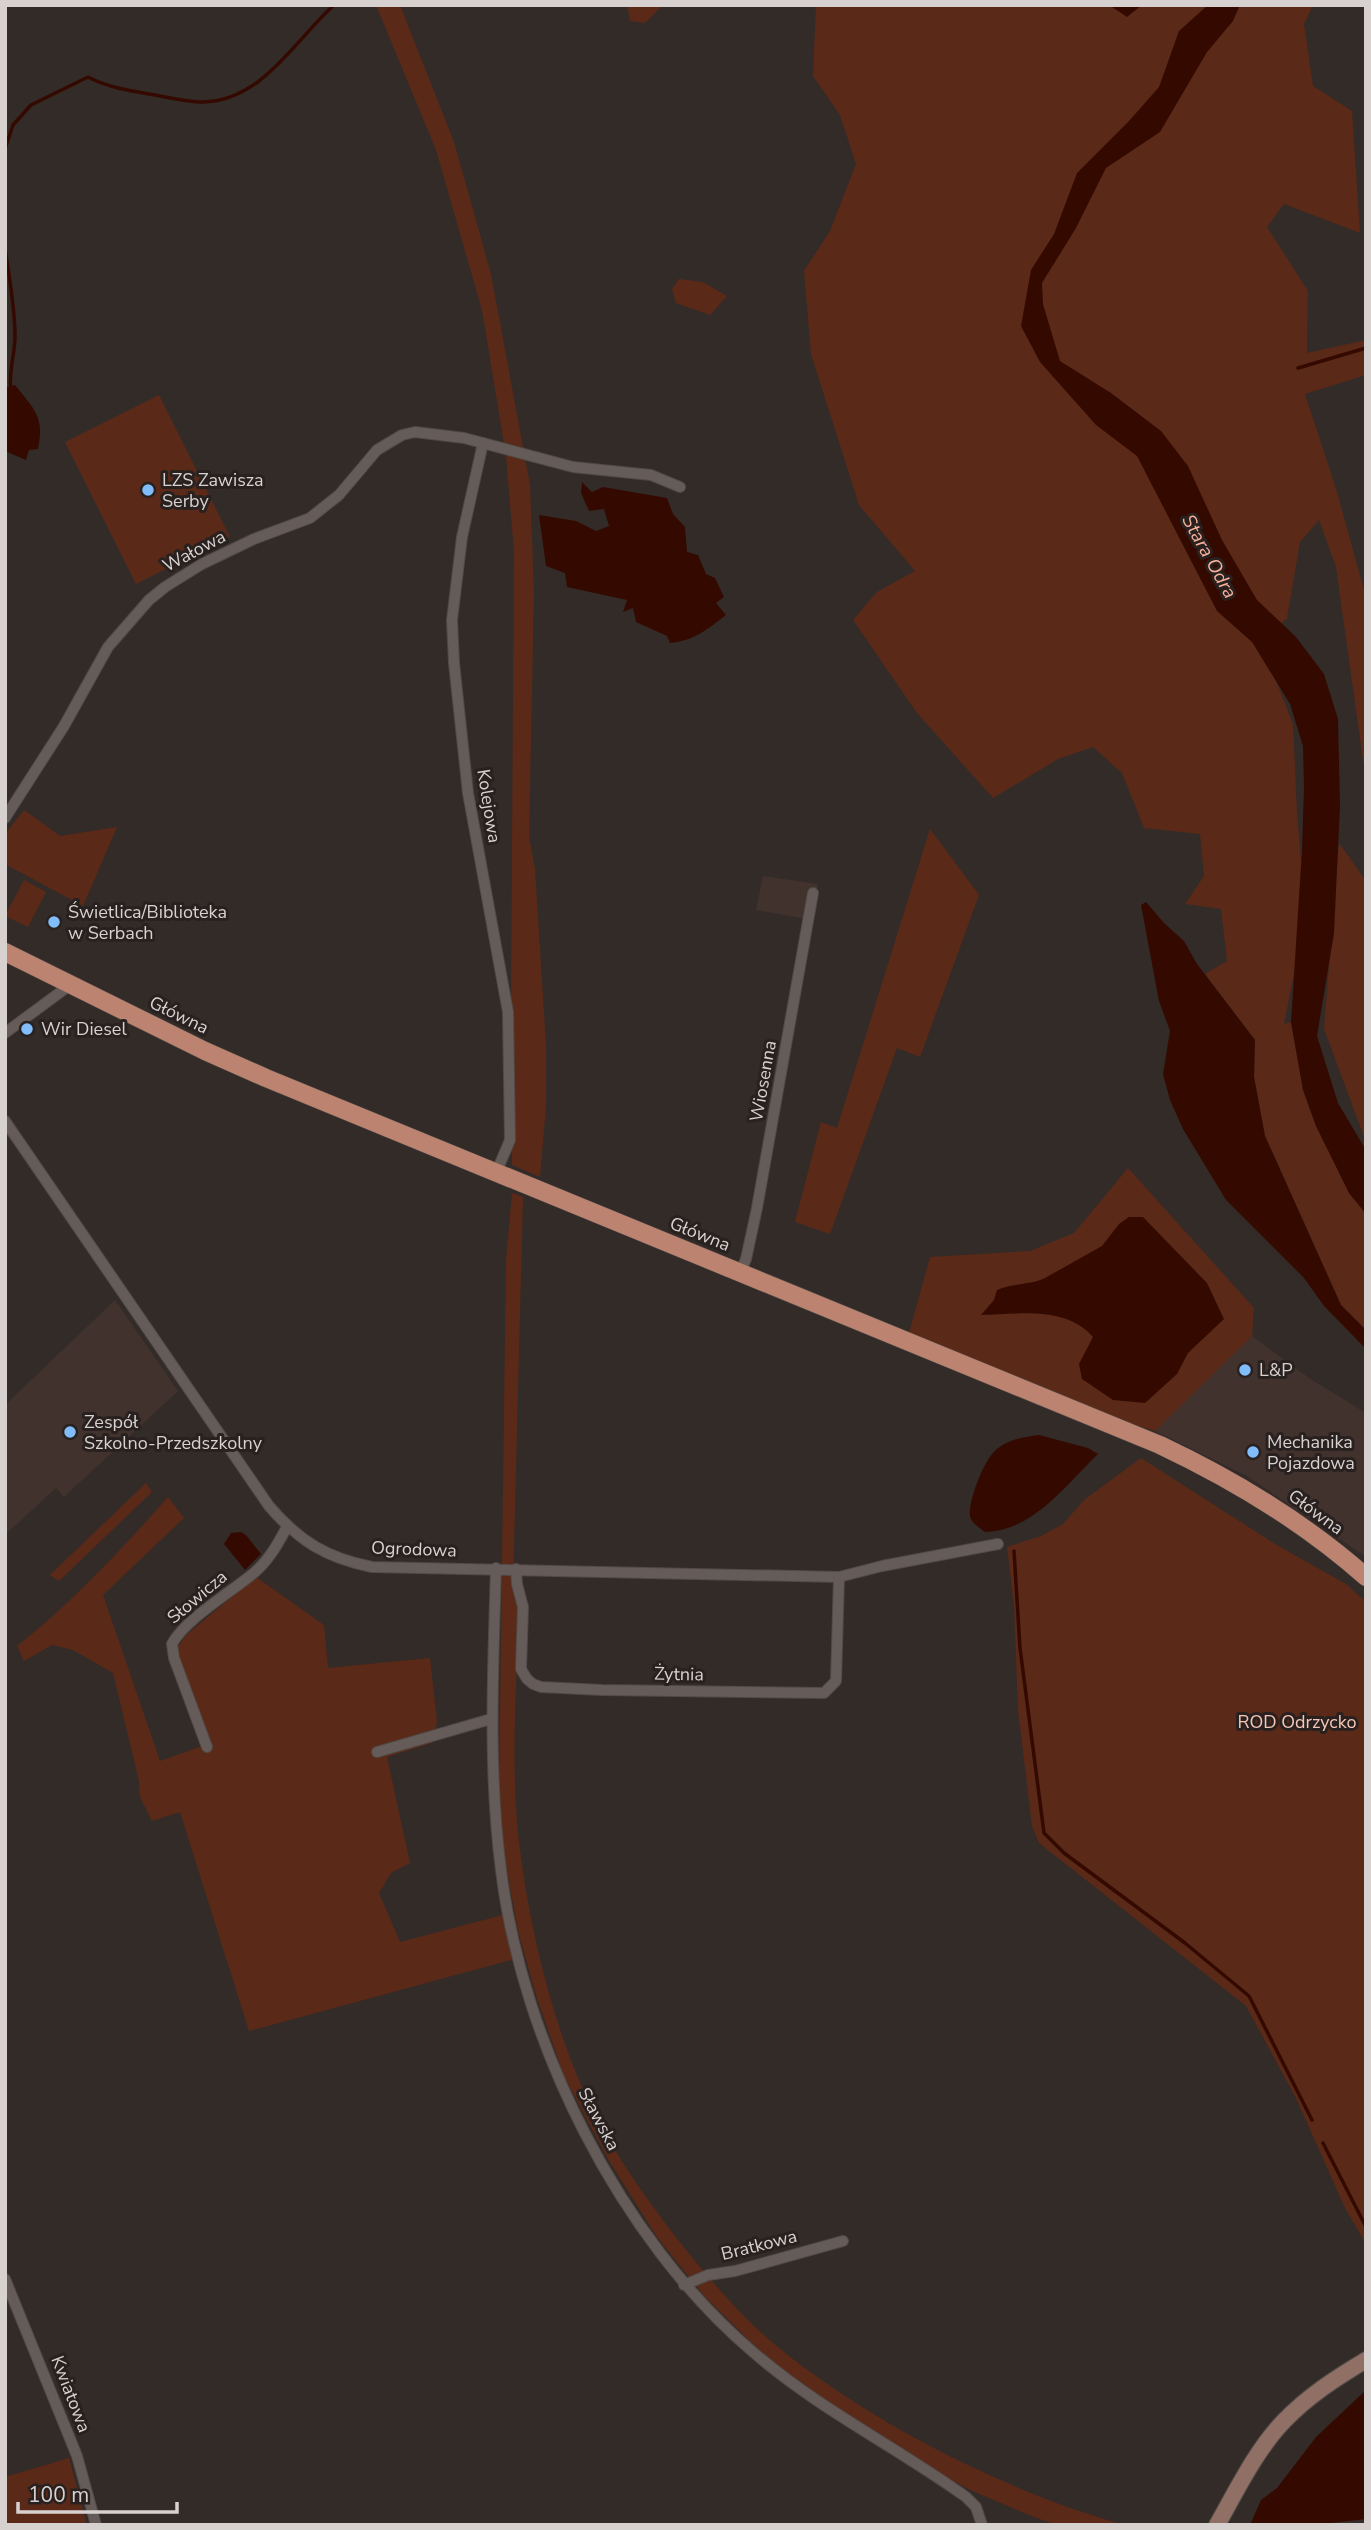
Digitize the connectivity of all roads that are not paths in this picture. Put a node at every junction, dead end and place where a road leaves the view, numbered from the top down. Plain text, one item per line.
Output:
1 (483, 443) junction
2 (680, 487) dead end
3 (5, 818) edge
4 (813, 893) dead end
5 (5, 952) edge
6 (70, 985) junction
7 (5, 1033) edge
8 (5, 1121) edge
9 (496, 1173) junction
10 (740, 1273) junction
11 (287, 1527) junction
12 (998, 1544) dead end
13 (496, 1568) junction
14 (516, 1569) junction
15 (839, 1577) junction
16 (1366, 1577) edge
17 (491, 1719) junction
18 (206, 1747) dead end
19 (377, 1752) dead end
20 (843, 2241) dead end
21 (5, 2279) edge
22 (684, 2285) junction
23 (1366, 2360) edge
24 (96, 2525) edge
25 (982, 2525) edge
26 (1217, 2525) edge

1 - 2 street, Wałowa
1 - 3 street, Wałowa
1 - 9 street, Kolejowa
4 - 10 street, Wiosenna
5 - 6 main road, Główna
6 - 7 street
6 - 9 main road, Główna
8 - 11 street, Ogrodowa
9 - 10 main road, Główna
10 - 16 main road, Główna
11 - 13 street, Ogrodowa
11 - 18 street, Słowicza
12 - 15 street, Ogrodowa
13 - 14 street, Ogrodowa
13 - 17 street, Sławska
14 - 15 street, Ogrodowa
14 - 15 street, Żytnia
17 - 19 street
17 - 22 street, Sławska
20 - 22 street, Bratkowa
21 - 24 street, Kwiatowa
22 - 25 street, Sławska
23 - 26 main road

